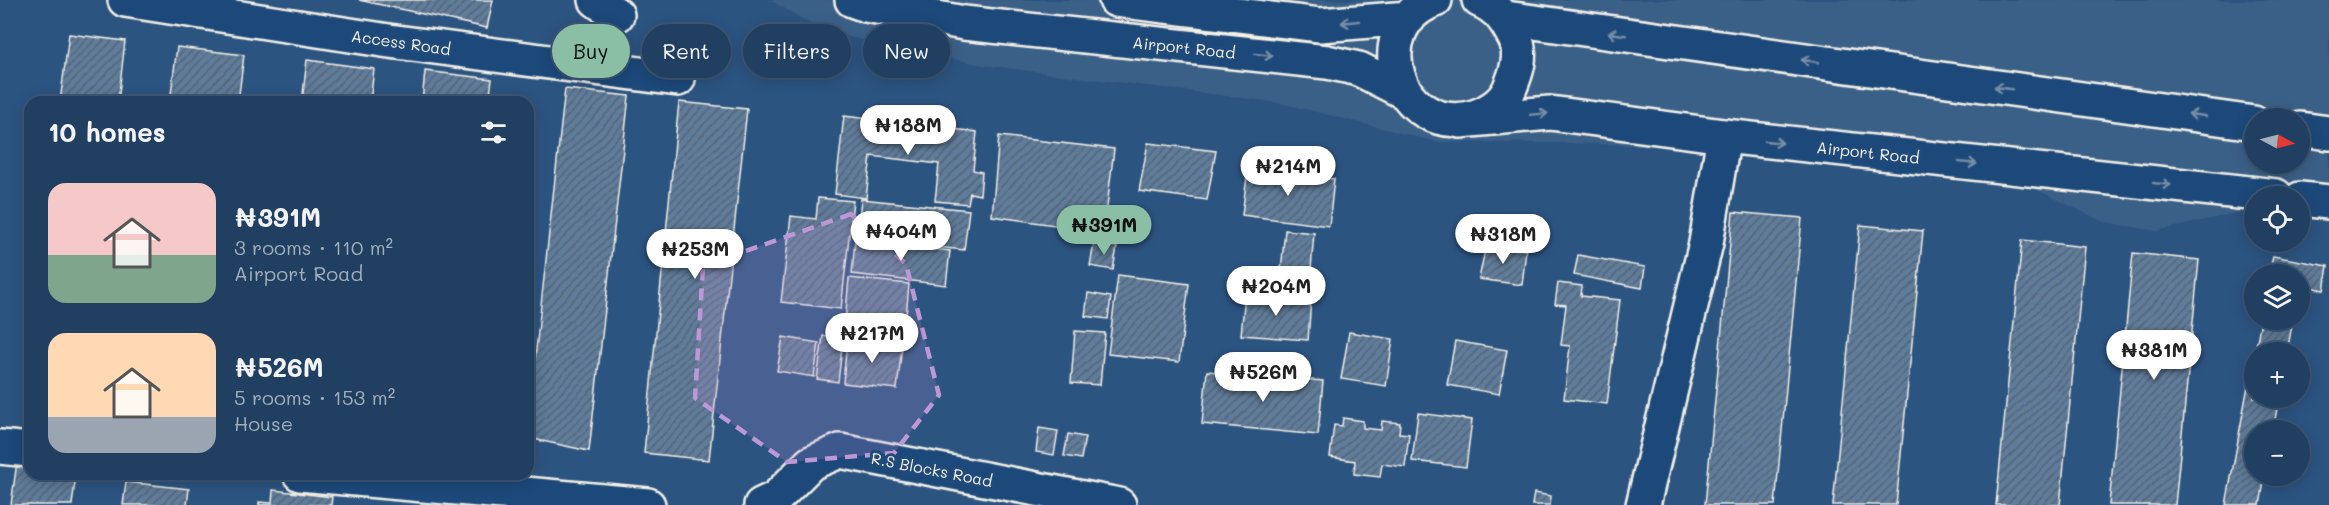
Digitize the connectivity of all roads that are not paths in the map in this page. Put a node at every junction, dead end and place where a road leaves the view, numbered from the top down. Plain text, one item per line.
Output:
1 (125, 0) edge
2 (852, 0) edge
3 (1116, 0) edge
4 (1435, 0) edge
5 (1479, 0) edge
6 (1176, 4) edge
7 (1408, 18) junction
8 (1506, 18) junction
9 (678, 79) dead end
10 (1404, 92) junction
11 (1460, 121) junction
12 (2244, 122) edge
13 (2310, 130) edge
14 (2329, 133) edge
15 (1724, 136) junction
16 (2244, 193) edge
17 (2310, 200) edge
18 (2329, 202) edge
19 (0, 447) edge
20 (24, 449) edge
21 (367, 480) edge
22 (648, 505) edge
23 (761, 505) edge
24 (1119, 505) edge
25 (1643, 505) edge

1 - 9 main road, Access Road
2 -> 10 main road, Airport Road
3 - 6 main road
4 - 7 main road
5 - 8 main road
7 -> 6 main road
7 - 10 main road
8 - 11 main road
12 -> 8 main road
10 - 11 main road, Airport Road
11 -> 15 main road, Airport Road
13 - 14 main road
15 -> 16 main road, Airport Road
15 - 25 main road
17 - 18 main road
19 - 20 main road
21 - 22 main road
23 - 24 main road, R.S Blocks Road

